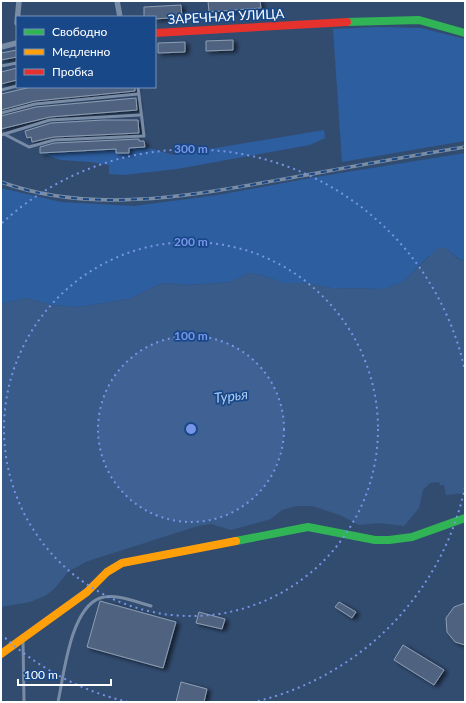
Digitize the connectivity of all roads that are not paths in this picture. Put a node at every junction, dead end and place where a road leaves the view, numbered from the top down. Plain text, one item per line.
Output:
1 (19, 1) edge
2 (117, 1) edge
3 (18, 16) edge
4 (120, 16) edge
5 (156, 32) edge
6 (465, 33) edge
7 (16, 43) edge
8 (1, 47) edge
9 (16, 63) edge
10 (1, 66) edge
11 (16, 86) edge
12 (138, 88) edge
13 (1, 90) edge
14 (138, 94) junction
15 (1, 113) edge
16 (140, 114) junction
17 (2, 134) edge
18 (465, 518) edge
19 (151, 606) dead end
20 (23, 639) junction
21 (1, 654) edge
22 (24, 702) edge
23 (58, 702) edge

1 - 3 street
2 - 4 street
5 - 6 street, ЗАРЕЧНАЯ УЛИЦА
7 - 8 street
9 - 10 lane
11 - 13 lane
12 - 14 lane
14 - 15 lane
14 - 16 lane
16 - 17 lane
16 - 17 lane
18 - 20 street
19 - 23 lane
20 - 21 street
20 - 22 lane

